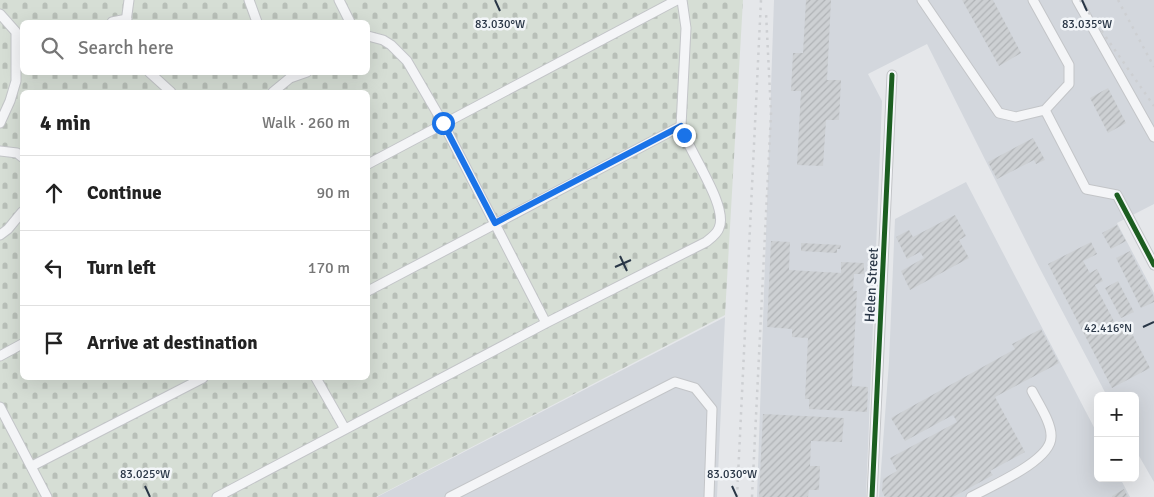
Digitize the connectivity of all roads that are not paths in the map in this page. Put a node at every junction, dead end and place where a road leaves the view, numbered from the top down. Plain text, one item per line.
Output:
1 (129, 0) edge
2 (249, 0) edge
3 (339, 0) edge
4 (677, 0) edge
5 (682, 0) edge
6 (922, 0) edge
7 (1034, 0) edge
8 (1077, 0) edge
9 (0, 14) edge
10 (126, 20) edge
11 (255, 20) edge
12 (349, 20) edge
13 (19, 32) edge
14 (370, 37) edge
15 (152, 75) edge
16 (288, 75) edge
17 (892, 75) dead end
18 (169, 90) edge
19 (275, 90) edge
20 (1044, 110) junction
21 (0, 123) edge
22 (443, 123) junction
23 (681, 126) junction
24 (1154, 136) edge
25 (0, 150) edge
26 (20, 154) edge
27 (370, 163) edge
28 (20, 214) edge
29 (495, 223) junction
30 (0, 235) edge
31 (1154, 265) edge
32 (370, 290) edge
33 (546, 323) junction
34 (20, 345) edge
35 (0, 356) edge
36 (199, 380) edge
37 (317, 380) edge
38 (1032, 391) dead end
39 (0, 407) edge
40 (344, 429) junction
41 (32, 466) junction
42 (47, 497) edge
43 (217, 497) edge
44 (450, 497) edge
45 (709, 497) edge
46 (872, 497) edge
47 (971, 497) edge

1 - 10 street
2 - 11 street
3 - 12 street
4 - 22 street
5 - 23 street
6 - 20 street
7 - 20 street
8 - 24 street
9 - 13 street
13 - 21 street
14 - 22 street
15 - 18 street
16 - 19 street
17 - 46 street, Helen Street
20 - 31 street
22 - 27 street
22 - 29 street
23 - 29 street
23 - 33 street
25 - 26 street
28 - 30 street
29 - 32 street
29 - 33 street
33 - 40 street
34 - 35 street
36 - 41 street
37 - 40 street
38 - 47 street
39 - 41 street
40 - 43 street
41 - 42 street
44 - 45 street

